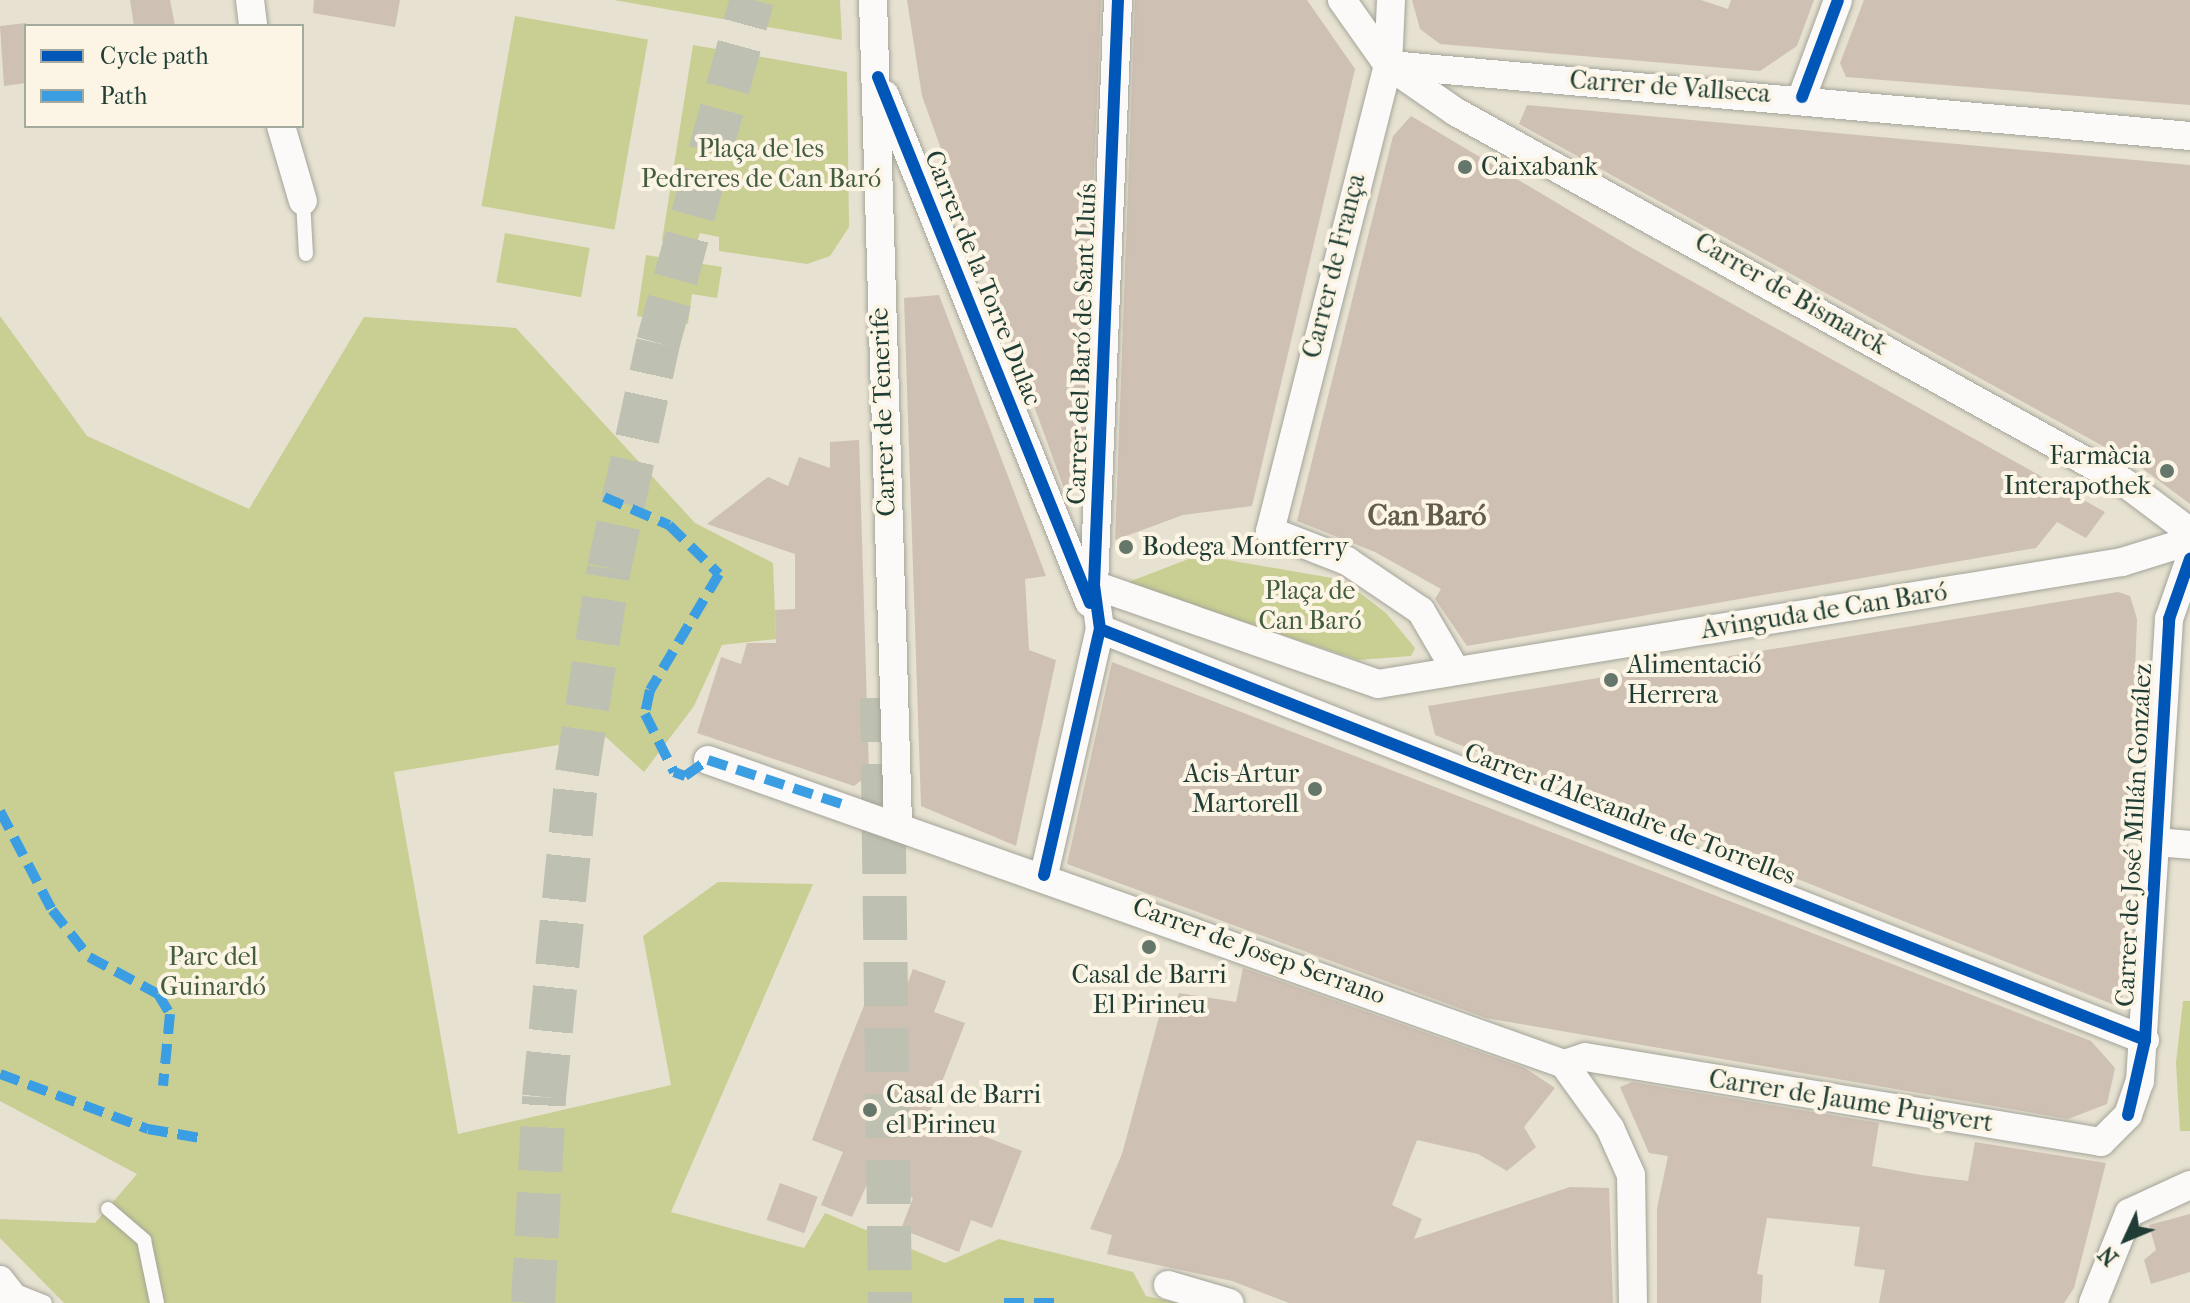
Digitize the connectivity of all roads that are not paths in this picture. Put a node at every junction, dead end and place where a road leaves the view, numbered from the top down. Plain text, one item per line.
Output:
1 (250, 0) edge
2 (873, 0) edge
3 (1118, 0) edge
4 (1342, 0) edge
5 (1391, 0) edge
6 (1838, 0) edge
7 (253, 24) edge
8 (1388, 65) junction
9 (878, 77) junction
10 (1802, 97) junction
11 (282, 128) edge
12 (2190, 136) edge
13 (918, 176) junction
14 (878, 186) junction
15 (303, 201) joint
16 (306, 254) dead end
17 (2190, 532) edge
18 (2190, 541) edge
19 (2141, 557) junction
20 (2190, 559) edge
21 (1094, 585) junction
22 (2174, 604) junction
23 (1100, 629) junction
24 (1456, 671) junction
25 (708, 760) dead end
26 (898, 823) junction
27 (2157, 842) junction
28 (2190, 845) edge
29 (1044, 875) junction
30 (2145, 1040) junction
31 (1564, 1064) junction
32 (2128, 1115) joint
33 (2190, 1185) edge
34 (108, 1209) dead end
35 (1168, 1285) dead end
36 (8, 1290) edge
37 (45, 1303) edge
38 (157, 1303) edge
39 (1229, 1303) edge
40 (1633, 1303) edge
41 (2093, 1303) edge

1 - 7 street
2 - 9 street, Carrer de Tenerife
3 - 21 street, Carrer del Baró de Sant Lluís
4 - 8 street
5 - 8 street, Carrer de França
6 - 10 street
8 - 10 street, Carrer de Vallseca
8 - 17 street, Carrer de Bismarck
8 - 24 street, Carrer de França
9 - 13 street, Carrer de la Torre Dulac
9 - 14 street, Carrer de Tenerife
10 - 12 street, Carrer de Vallseca
11 - 15 street
13 - 14 street, Carrer de la Torre Dulac
13 - 23 street, Carrer de la Torre Dulac
14 - 26 street, Carrer de Tenerife
15 - 16 lane
18 - 19 street, Avinguda de Can Baró
19 - 22 street
19 - 24 street, Avinguda de Can Baró
20 - 22 street, Carrer de José Millán González
21 - 23 street, Carrer del Baró de Sant Lluís
21 - 24 street
22 - 27 street, Carrer de José Millán González
23 - 29 street, Carrer del Baró de Sant Lluís
23 - 30 street, Carrer d'Alexandre de Torrelles
25 - 26 street, Carrer de Josep Serrano
26 - 29 street, Carrer de Josep Serrano
27 - 28 street
27 - 30 street, Carrer de José Millán González
29 - 31 street, Carrer de Josep Serrano
30 - 32 street, Carrer de José Millán González
31 - 32 street, Carrer de Jaume Puigvert
31 - 40 street
33 - 41 street
34 - 38 lane
35 - 39 street
36 - 37 lane

